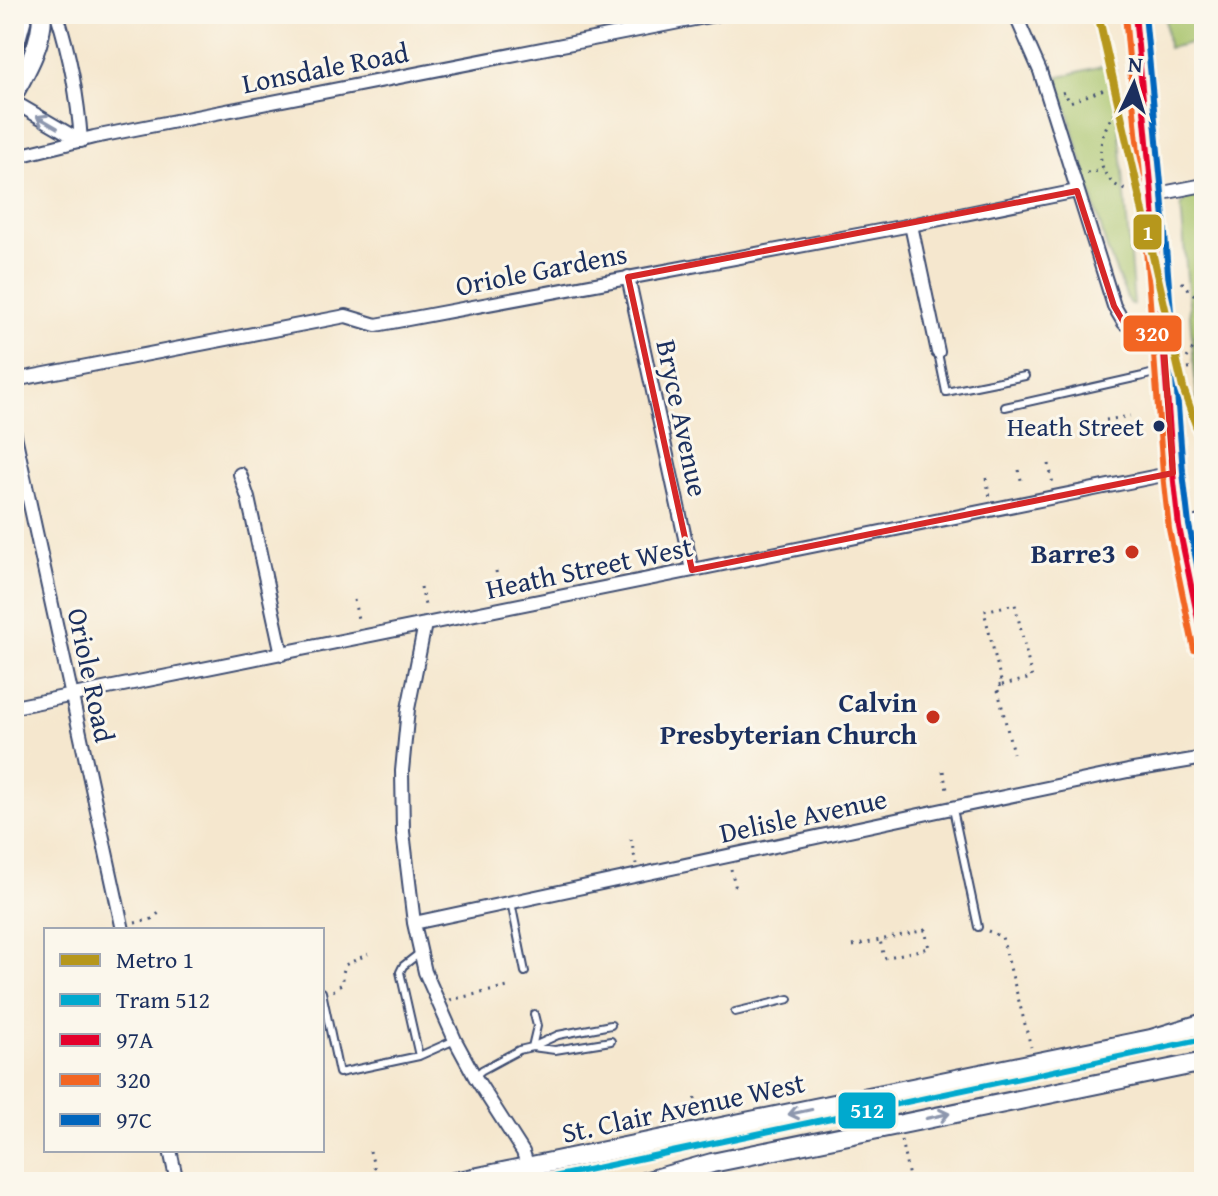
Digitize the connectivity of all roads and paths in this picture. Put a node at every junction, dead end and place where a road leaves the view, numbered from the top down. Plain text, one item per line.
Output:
1 (23, 14) edge
2 (42, 14) edge
3 (57, 14) edge
4 (720, 14) edge
5 (1015, 14) edge
6 (1135, 14) edge
7 (690, 17) edge
8 (14, 47) edge
9 (1118, 81) dead end
10 (1065, 92) dead end
11 (14, 93) edge
12 (14, 102) edge
13 (1120, 107) dead end
14 (81, 141) junction
15 (14, 157) edge
16 (1104, 169) junction
17 (1083, 174) dead end
18 (1204, 185) edge
19 (1126, 190) dead end
20 (1077, 191) junction
21 (1152, 195) junction
22 (911, 225) junction
23 (628, 277) junction
24 (1182, 282) dead end
25 (1204, 305) edge
26 (1162, 321) junction
27 (1204, 332) edge
28 (938, 352) joint
29 (1187, 358) dead end
30 (1204, 367) edge
31 (1165, 369) junction
32 (1188, 369) dead end
33 (1025, 376) dead end
34 (14, 380) edge
35 (1005, 407) dead end
36 (1130, 416) dead end
37 (1106, 420) dead end
38 (1193, 423) dead end
39 (1204, 423) edge
40 (14, 431) edge
41 (1049, 464) dead end
42 (1019, 470) dead end
43 (1173, 473) junction
44 (240, 474) dead end
45 (986, 478) dead end
46 (1022, 485) dead end
47 (1055, 497) junction
48 (992, 510) junction
49 (1204, 521) edge
50 (1179, 527) junction
51 (692, 570) junction
52 (496, 571) dead end
53 (421, 587) dead end
54 (500, 591) dead end
55 (354, 600) dead end
56 (425, 605) dead end
57 (358, 619) dead end
58 (425, 624) junction
59 (1204, 648) edge
60 (282, 654) junction
61 (1002, 685) junction
62 (71, 695) junction
63 (14, 707) edge
64 (1013, 753) dead end
65 (1204, 758) edge
66 (943, 771) dead end
67 (951, 803) junction
68 (631, 839) dead end
69 (636, 864) dead end
70 (731, 865) dead end
71 (736, 889) dead end
72 (511, 902) junction
73 (160, 912) dead end
74 (414, 923) junction
75 (127, 927) edge
76 (978, 927) joint
77 (880, 940) junction
78 (853, 946) dead end
79 (421, 952) junction
80 (368, 954) dead end
81 (342, 959) dead end
82 (345, 965) junction
83 (525, 972) dead end
84 (508, 987) dead end
85 (324, 993) edge
86 (789, 999) dead end
87 (450, 1000) dead end
88 (324, 1002) edge
89 (735, 1012) dead end
90 (534, 1014) dead end
91 (1204, 1023) edge
92 (611, 1025) dead end
93 (455, 1040) junction
94 (611, 1041) dead end
95 (532, 1047) junction
96 (1032, 1051) dead end
97 (419, 1056) junction
98 (1204, 1062) edge
99 (475, 1077) junction
100 (695, 1098) dead end
101 (701, 1121) dead end
102 (901, 1137) dead end
103 (370, 1151) dead end
104 (170, 1152) edge
105 (529, 1174) edge
106 (177, 1182) edge
107 (378, 1182) edge
108 (454, 1182) edge
109 (644, 1182) edge
110 (910, 1182) edge

1 - 8 main road
2 - 11 main road
3 - 14 street
4 - 7 street, Lonsdale Road
5 - 20 street
6 - 21 main road
7 - 14 street, Lonsdale Road
9 - 10 path
14 -> 12 street
13 - 16 path
14 - 15 street, Lonsdale Road
16 - 17 path
16 - 19 path
18 - 21 street
20 - 22 street, Oriole Gardens
20 - 26 street
21 - 26 main road
22 - 23 street, Oriole Gardens
22 - 28 street
23 - 34 street, Oriole Gardens
23 - 51 street, Bryce Avenue
24 - 25 path
26 - 31 main road
27 - 29 path
28 - 33 lane
30 - 32 path
31 - 35 lane
31 - 43 main road
36 - 37 path
38 - 39 path
40 - 62 street, Oriole Road
41 - 47 path
42 - 46 path
43 - 47 street, Heath Street West
43 - 50 main road
44 - 60 street
45 - 48 path
47 - 48 street, Heath Street West
48 - 51 street, Heath Street West
49 - 50 street
50 - 59 main road
51 - 58 street, Heath Street West
52 - 54 path
53 - 56 path
55 - 57 path
58 - 60 street, Heath Street West
58 - 74 street
60 - 62 street, Heath Street West
61 - 61 path
61 - 64 path
62 - 63 street, Heath Street West
62 - 75 street, Oriole Road
65 - 67 street, Delisle Avenue
66 - 67 path
67 - 72 street, Delisle Avenue
67 - 76 lane
68 - 69 path
70 - 71 path
72 - 74 street, Delisle Avenue
72 - 83 lane
73 - 75 path
74 - 79 street
76 - 96 path
77 - 77 path
77 - 78 path
79 - 93 street
79 - 97 lane
80 - 82 path
81 - 82 path
82 - 85 path
84 - 87 path
86 - 89 lane
88 - 97 lane
90 - 95 lane
91 -> 105 main road, St. Clair Avenue West
92 - 95 lane
93 - 97 lane
93 - 99 street
94 - 95 lane
95 - 99 lane
109 -> 98 main road
99 - 105 street
100 - 101 path
102 - 110 path
103 - 107 path
104 - 106 street
105 - 108 main road, St. Clair Avenue West

